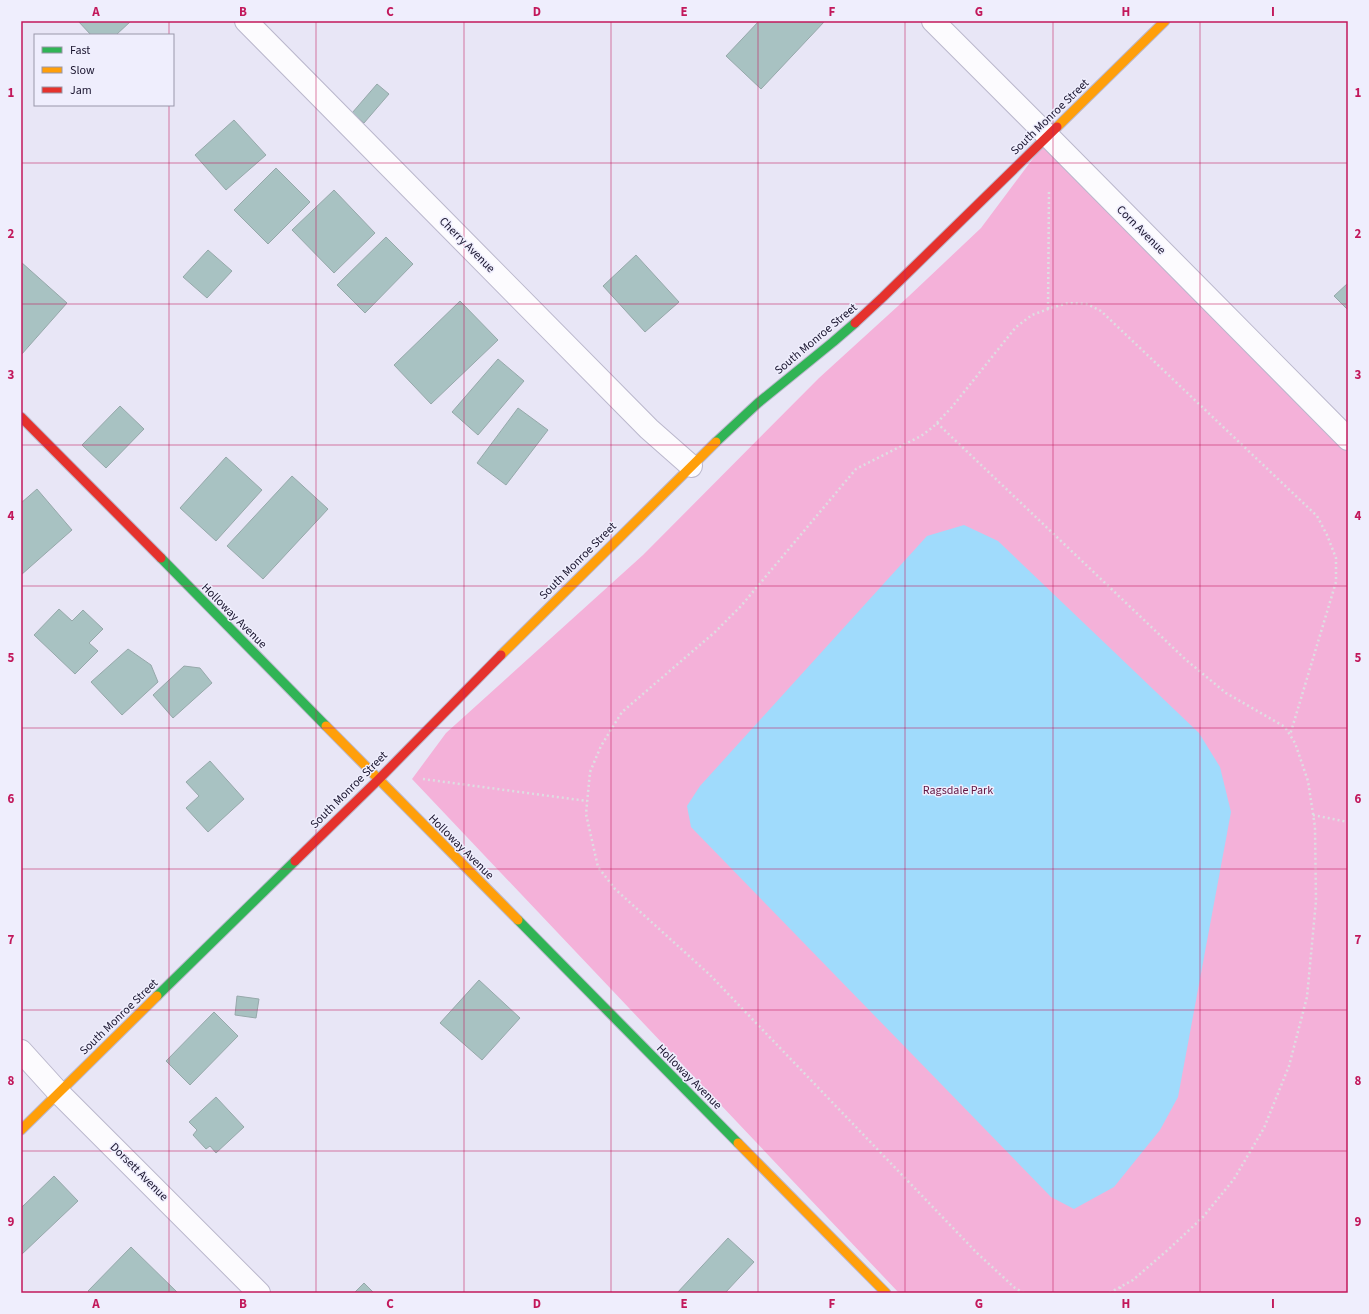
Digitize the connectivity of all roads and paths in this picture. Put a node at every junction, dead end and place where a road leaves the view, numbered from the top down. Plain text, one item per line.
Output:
1 (246, 21) edge
2 (933, 21) edge
3 (1164, 21) edge
4 (1048, 136) junction
5 (1049, 189) dead end
6 (1048, 309) junction
7 (21, 417) edge
8 (937, 422) junction
9 (1348, 439) edge
10 (691, 466) junction
11 (1290, 736) junction
12 (424, 779) dead end
13 (378, 780) junction
14 (587, 801) junction
15 (1313, 815) junction
16 (1348, 822) edge
17 (21, 1051) edge
18 (59, 1093) junction
19 (21, 1130) edge
20 (1120, 1287) junction
21 (259, 1293) edge
22 (886, 1293) edge
23 (1024, 1293) edge
24 (1109, 1293) edge
25 (1121, 1293) edge

1 - 10 street, Cherry Avenue
2 - 4 street, Corn Avenue
3 - 4 street, South Monroe Street
4 - 9 street, Corn Avenue
4 - 10 street, South Monroe Street
5 - 6 path
6 - 8 path
6 - 11 path
7 - 13 street, Holloway Avenue
8 - 11 path
8 - 14 path
10 - 13 street, South Monroe Street
11 - 15 path
12 - 14 path
13 - 18 street, South Monroe Street
13 - 22 street, Holloway Avenue
14 - 23 path
15 - 16 path
15 - 20 path
17 - 18 street, Dorsett Avenue
18 - 19 street, South Monroe Street
18 - 21 street, Dorsett Avenue
20 - 24 path
20 - 25 path

